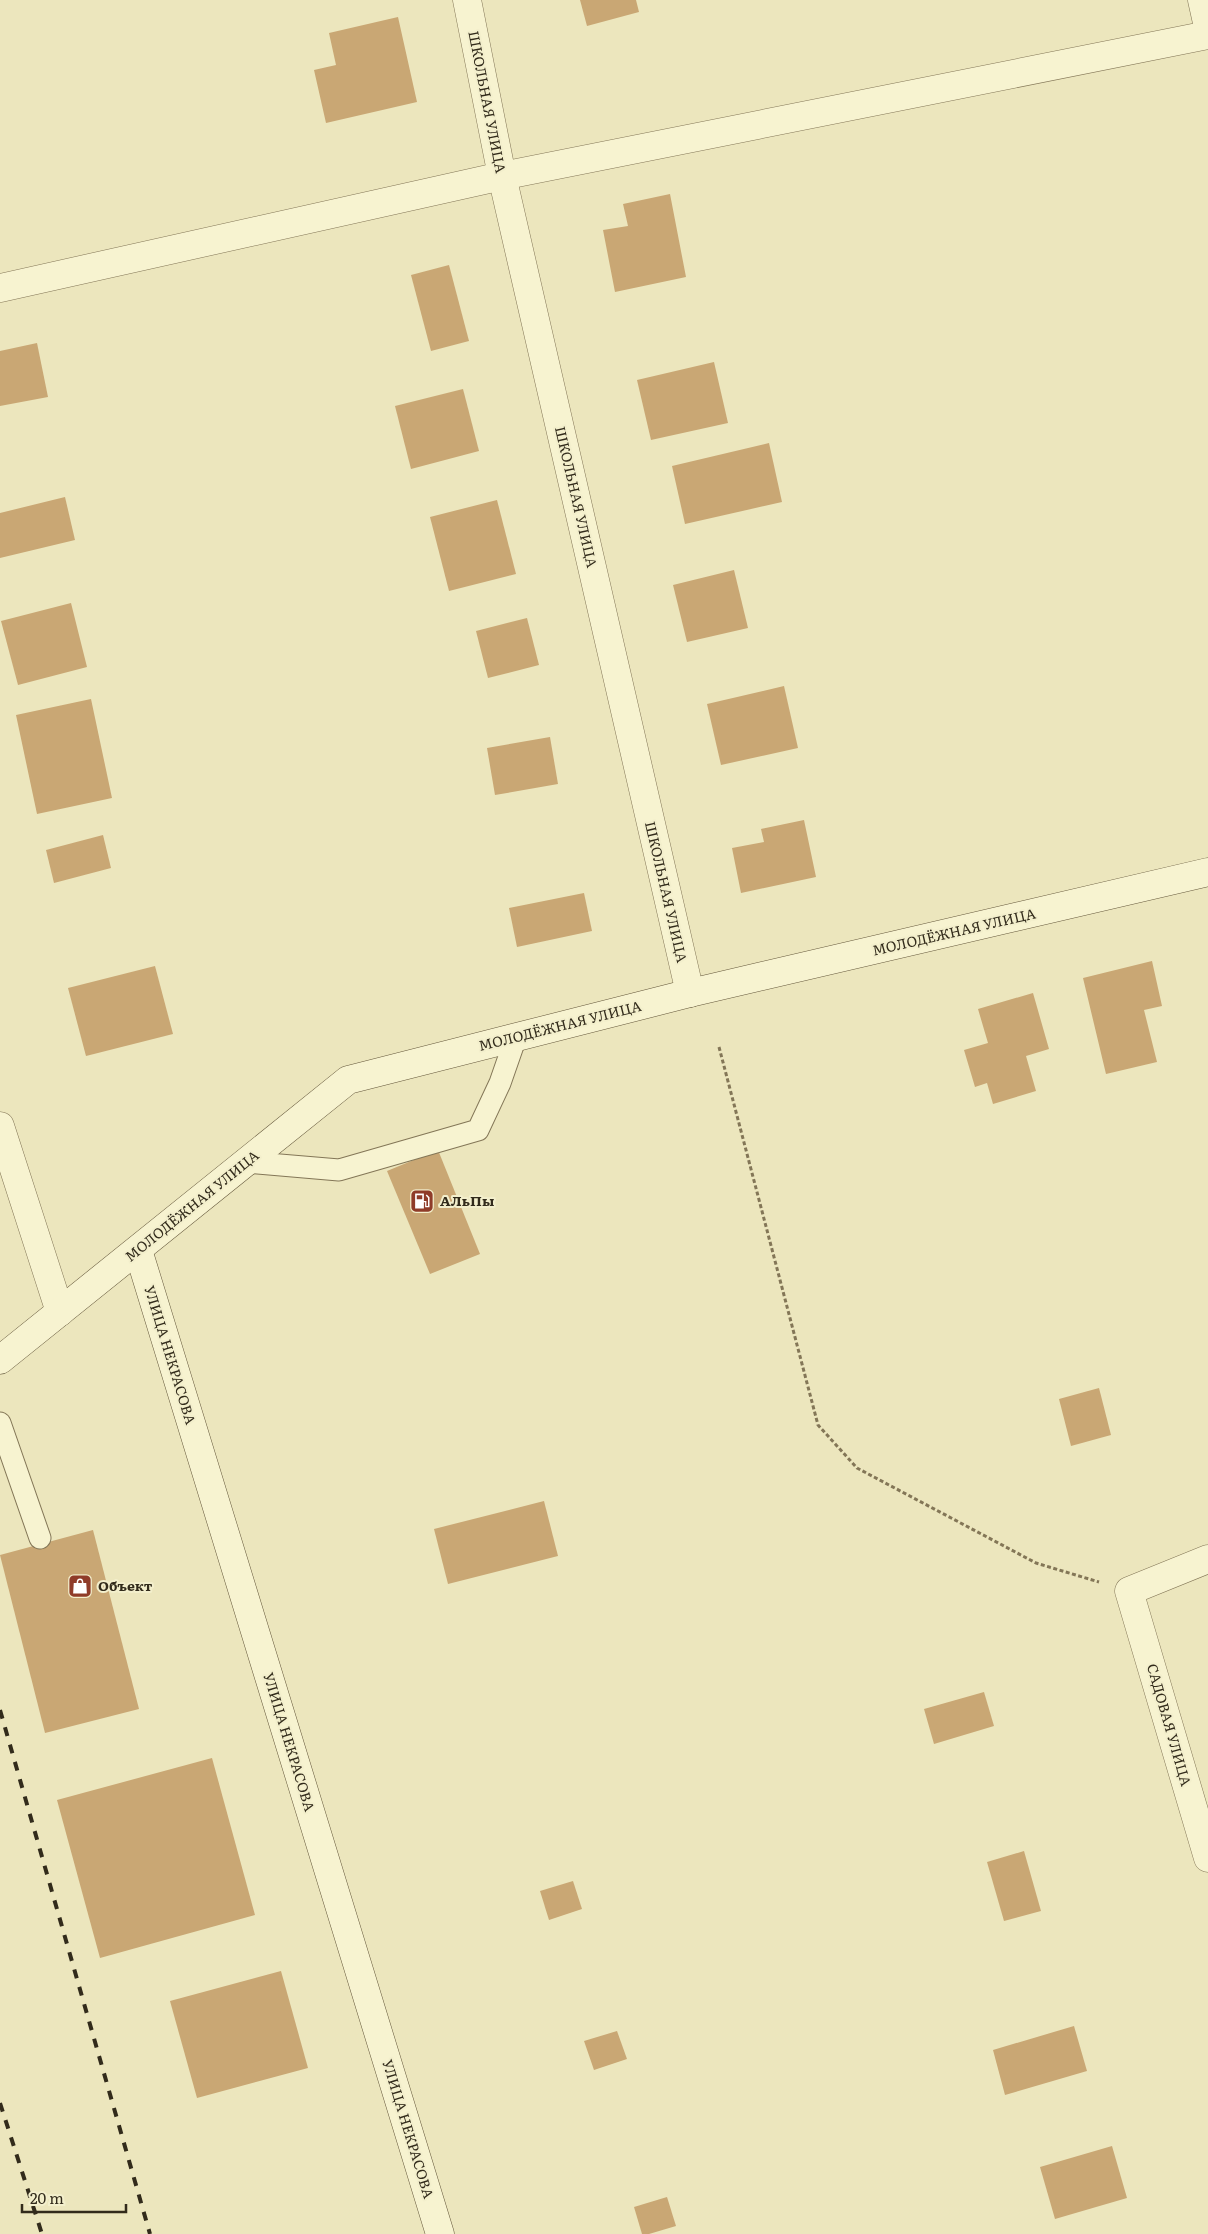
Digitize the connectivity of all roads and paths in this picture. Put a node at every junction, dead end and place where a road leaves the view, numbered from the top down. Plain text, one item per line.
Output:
1 (467, 0) edge
2 (1202, 0) edge
3 (1208, 27) edge
4 (1208, 34) edge
5 (502, 176) junction
6 (0, 288) edge
7 (1208, 872) edge
8 (690, 993) junction
9 (516, 1037) junction
10 (719, 1047) dead end
11 (0, 1126) edge
12 (246, 1162) junction
13 (138, 1250) junction
14 (60, 1312) junction
15 (0, 1360) edge
16 (0, 1423) edge
17 (40, 1538) dead end
18 (1208, 1559) edge
19 (1129, 1591) junction
20 (1208, 1858) edge
21 (440, 2234) edge

1 - 5 street, ШКОЛЬНАЯ УЛИЦА
2 - 3 street
4 - 5 street
5 - 6 street
5 - 8 street, ШКОЛЬНАЯ УЛИЦА
7 - 8 street, МОЛОДЁЖНАЯ УЛИЦА
8 - 9 street, МОЛОДЁЖНАЯ УЛИЦА
9 - 12 street, МОЛОДЁЖНАЯ УЛИЦА
9 - 12 lane
10 - 19 path
11 - 14 street
12 - 13 street, МОЛОДЁЖНАЯ УЛИЦА
13 - 14 street, МОЛОДЁЖНАЯ УЛИЦА
13 - 21 street, УЛИЦА НЕКРАСОВА
14 - 15 street, МОЛОДЁЖНАЯ УЛИЦА
16 - 17 lane
18 - 19 street
19 - 20 street, САДОВАЯ УЛИЦА

